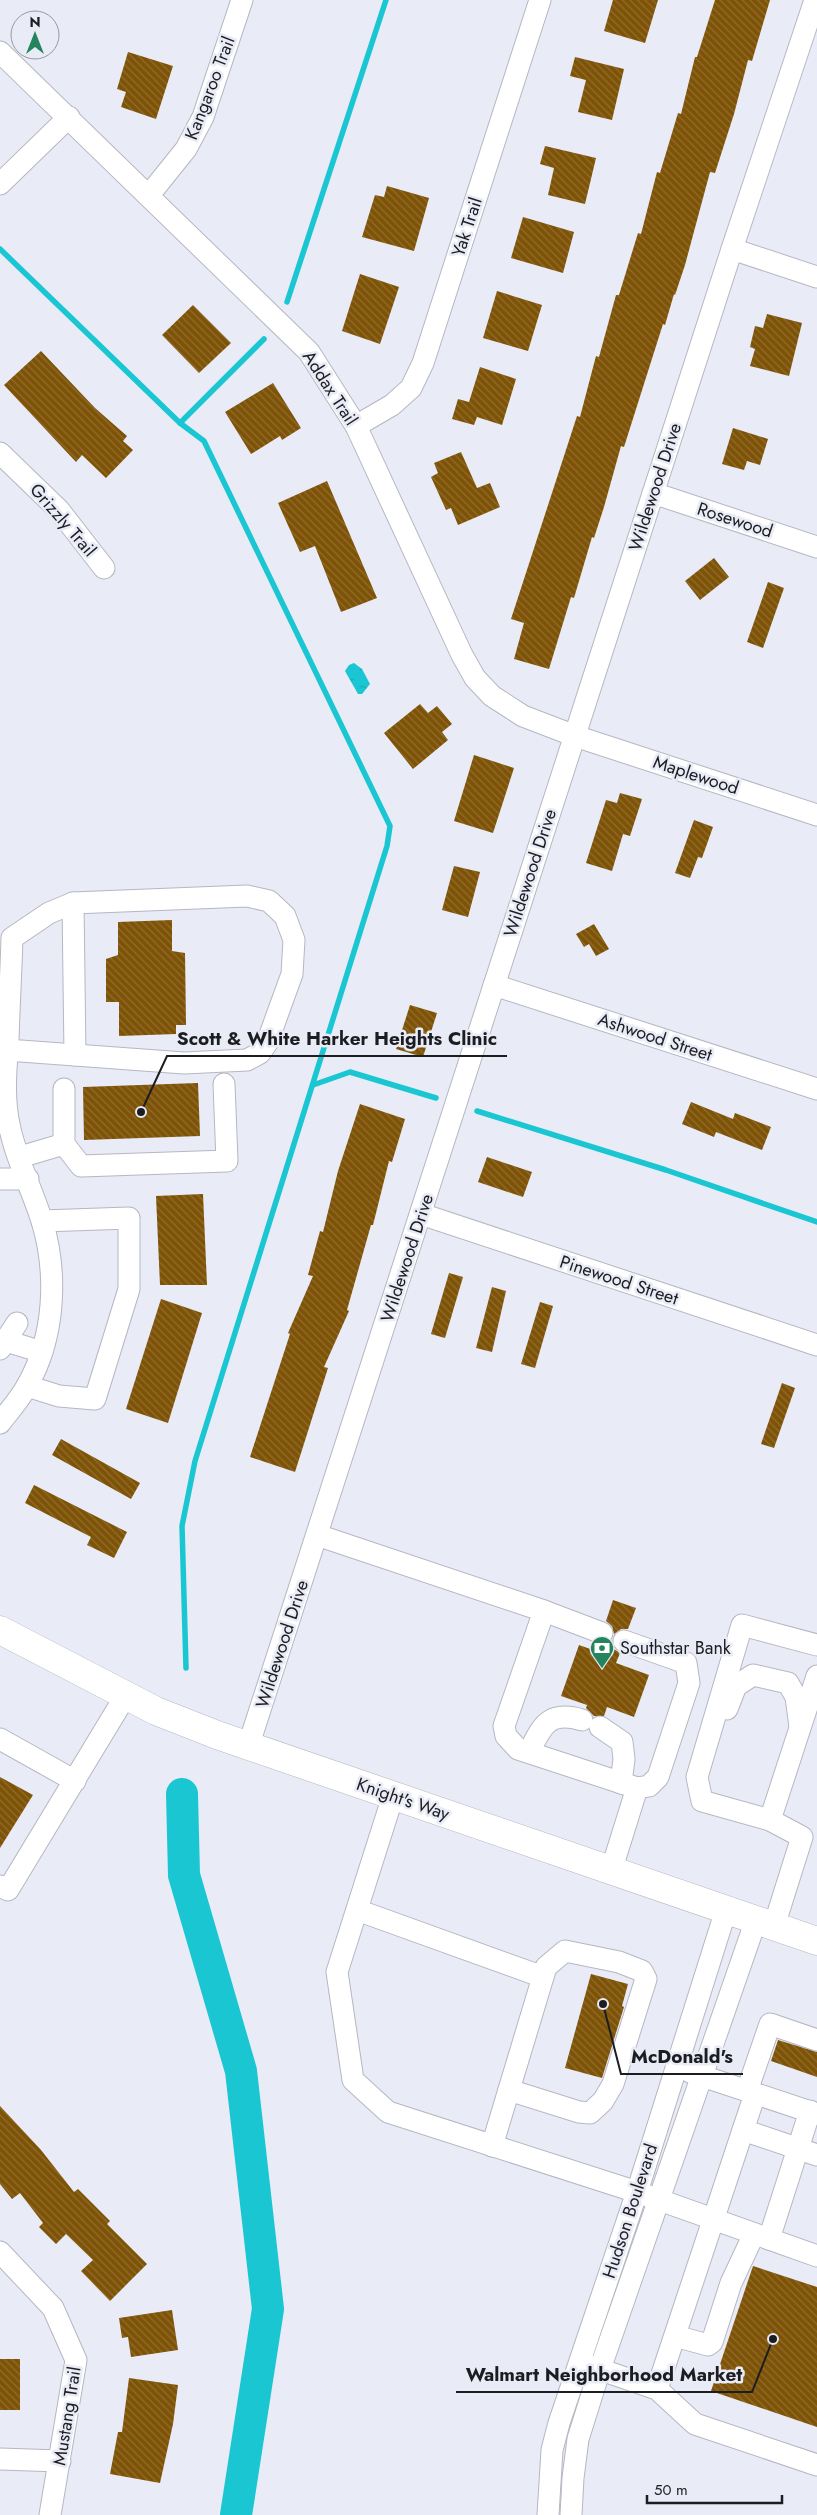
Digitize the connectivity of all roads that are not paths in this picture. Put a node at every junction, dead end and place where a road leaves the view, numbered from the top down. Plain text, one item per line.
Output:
1 (242, 0) edge
2 (540, 0) edge
3 (814, 9) edge
4 (0, 52) edge
5 (69, 117) junction
6 (0, 184) edge
7 (149, 195) junction
8 (732, 249) junction
9 (817, 277) edge
10 (356, 426) junction
11 (0, 453) edge
12 (653, 493) junction
13 (817, 547) edge
14 (104, 568) dead end
15 (575, 736) junction
16 (817, 815) edge
17 (73, 903) junction
18 (494, 985) junction
19 (7, 1050) junction
20 (75, 1055) junction
21 (224, 1084) dead end
22 (64, 1089) dead end
23 (817, 1089) edge
24 (64, 1144) junction
25 (20, 1157) junction
26 (0, 1179) edge
27 (28, 1179) junction
28 (421, 1214) junction
29 (42, 1221) junction
30 (17, 1323) dead end
31 (3, 1345) edge
32 (817, 1345) edge
33 (42, 1352) junction
34 (27, 1386) junction
35 (0, 1423) edge
36 (317, 1535) junction
37 (544, 1611) junction
38 (0, 1630) edge
39 (602, 1633) dead end
40 (624, 1641) dead end
41 (817, 1645) edge
42 (817, 1676) edge
43 (126, 1696) junction
44 (800, 1727) junction
45 (0, 1739) edge
46 (248, 1747) junction
47 (529, 1752) junction
48 (696, 1777) junction
49 (75, 1781) junction
50 (629, 1786) junction
51 (393, 1796) junction
52 (770, 1820) junction
53 (611, 1871) junction
54 (0, 1886) edge
55 (357, 1910) junction
56 (726, 1910) junction
57 (765, 1923) junction
58 (817, 1941) edge
59 (543, 1977) junction
60 (817, 2040) edge
61 (675, 2068) junction
62 (703, 2077) junction
63 (509, 2090) junction
64 (751, 2093) junction
65 (813, 2112) edge
66 (743, 2130) junction
67 (492, 2146) junction
68 (807, 2152) edge
69 (637, 2192) junction
70 (659, 2201) junction
71 (713, 2220) junction
72 (761, 2236) junction
73 (0, 2252) edge
74 (817, 2256) edge
75 (675, 2336) junction
76 (590, 2366) junction
77 (657, 2389) junction
78 (0, 2459) edge
79 (60, 2461) junction
80 (817, 2465) edge
81 (50, 2515) edge
82 (548, 2515) edge
83 (572, 2515) edge

1 - 7 street, Kangaroo Trail
2 - 10 street, Yak Trail
3 - 8 street, Wildewood Drive
4 - 5 street, Addax Trail
5 - 6 street
5 - 7 street, Addax Trail
7 - 10 street, Addax Trail
8 - 9 street
8 - 12 street, Wildewood Drive
10 - 15 street, Addax Trail
11 - 14 street, Grizzly Trail
12 - 13 street, Rosewood
12 - 15 street, Wildewood Drive
15 - 16 street, Maplewood
15 - 18 street, Wildewood Drive
17 - 19 street
17 - 20 street
17 - 20 street
18 - 23 street, Ashwood Street
18 - 28 street, Wildewood Drive
19 - 20 street
19 - 25 street
21 - 24 street
22 - 24 street
24 - 25 street
25 - 27 street
26 - 27 street
27 - 29 street
28 - 32 street, Pinewood Street
28 - 36 street, Wildewood Drive
29 - 33 street
29 - 34 street
30 - 31 street
31 - 33 street
33 - 34 street
34 - 35 street
36 - 37 street
36 - 46 street, Wildewood Drive
37 - 39 street
37 - 47 street
38 - 43 main road, Knight's Way
40 - 50 street
41 - 48 street
42 - 44 street
43 - 46 main road, Knight's Way
43 - 49 street
44 - 48 street
44 - 52 street
45 - 49 street
46 - 51 main road, Knight's Way
47 - 50 street
47 - 50 street
48 - 52 street
49 - 54 street
50 - 53 street
51 - 53 main road, Knight's Way
51 - 55 street
52 - 57 street, Hudson Boulevard
53 - 56 main road, Knight's Way
55 - 59 street
55 - 67 street
56 - 57 main road, Knight's Way
56 - 61 street, Hudson Boulevard
57 - 58 main road, Knight's Way
57 - 62 street, Hudson Boulevard
59 - 63 street
59 - 63 street
60 - 64 street
61 - 62 street
61 - 69 street, Hudson Boulevard
62 - 64 street
62 - 70 street, Hudson Boulevard
63 - 67 street
64 - 65 street
64 - 66 street
65 - 68 street
66 - 68 street
66 - 71 street
67 - 69 street
68 - 72 street
69 - 70 street
69 - 76 street, Hudson Boulevard
70 - 71 street
70 - 76 street, Hudson Boulevard
71 - 72 street
71 - 75 street
72 - 74 street
72 - 75 street
73 - 79 street, Mustang Trail
75 - 77 street
76 - 77 street
76 - 82 street, Hudson Boulevard
76 - 83 street, Hudson Boulevard
77 - 80 street
78 - 79 street
79 - 81 street, Mustang Trail

